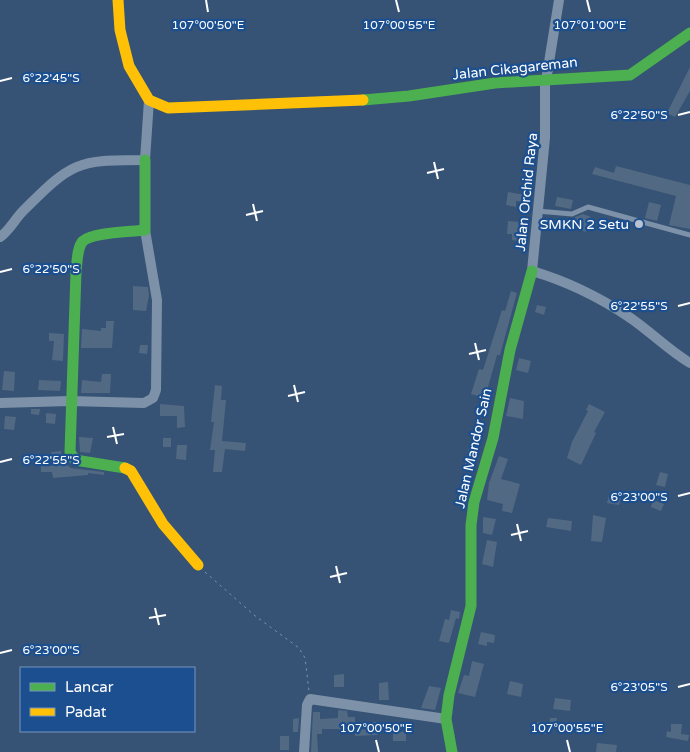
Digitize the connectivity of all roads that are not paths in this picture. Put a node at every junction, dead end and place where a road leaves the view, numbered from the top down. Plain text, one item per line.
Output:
1 (118, 0) edge
2 (559, 0) edge
3 (690, 33) edge
4 (546, 81) junction
5 (149, 100) junction
6 (145, 160) junction
7 (537, 211) junction
8 (145, 230) junction
9 (690, 235) edge
10 (0, 237) edge
11 (532, 271) junction
12 (690, 363) edge
13 (70, 401) junction
14 (0, 403) edge
15 (198, 565) road end
16 (446, 718) junction
17 (304, 752) edge
18 (452, 752) edge

1 - 5 street
2 - 4 street, Jalan Orchid Raya
3 - 4 street, Jalan Cikagareman
4 - 5 street, Jalan Cikagareman
4 - 7 street, Jalan Orchid Raya
5 - 6 street
6 - 8 street
6 - 10 street
7 - 9 lane
7 - 11 street, Jalan Orchid Raya
8 - 13 street
8 - 13 street
11 - 12 street, Jalan Orchid Raya
11 - 16 street, Jalan Mandor Sain
13 - 14 street
13 - 15 street
16 - 17 street
16 - 18 street, Jalan Mandor Sain

